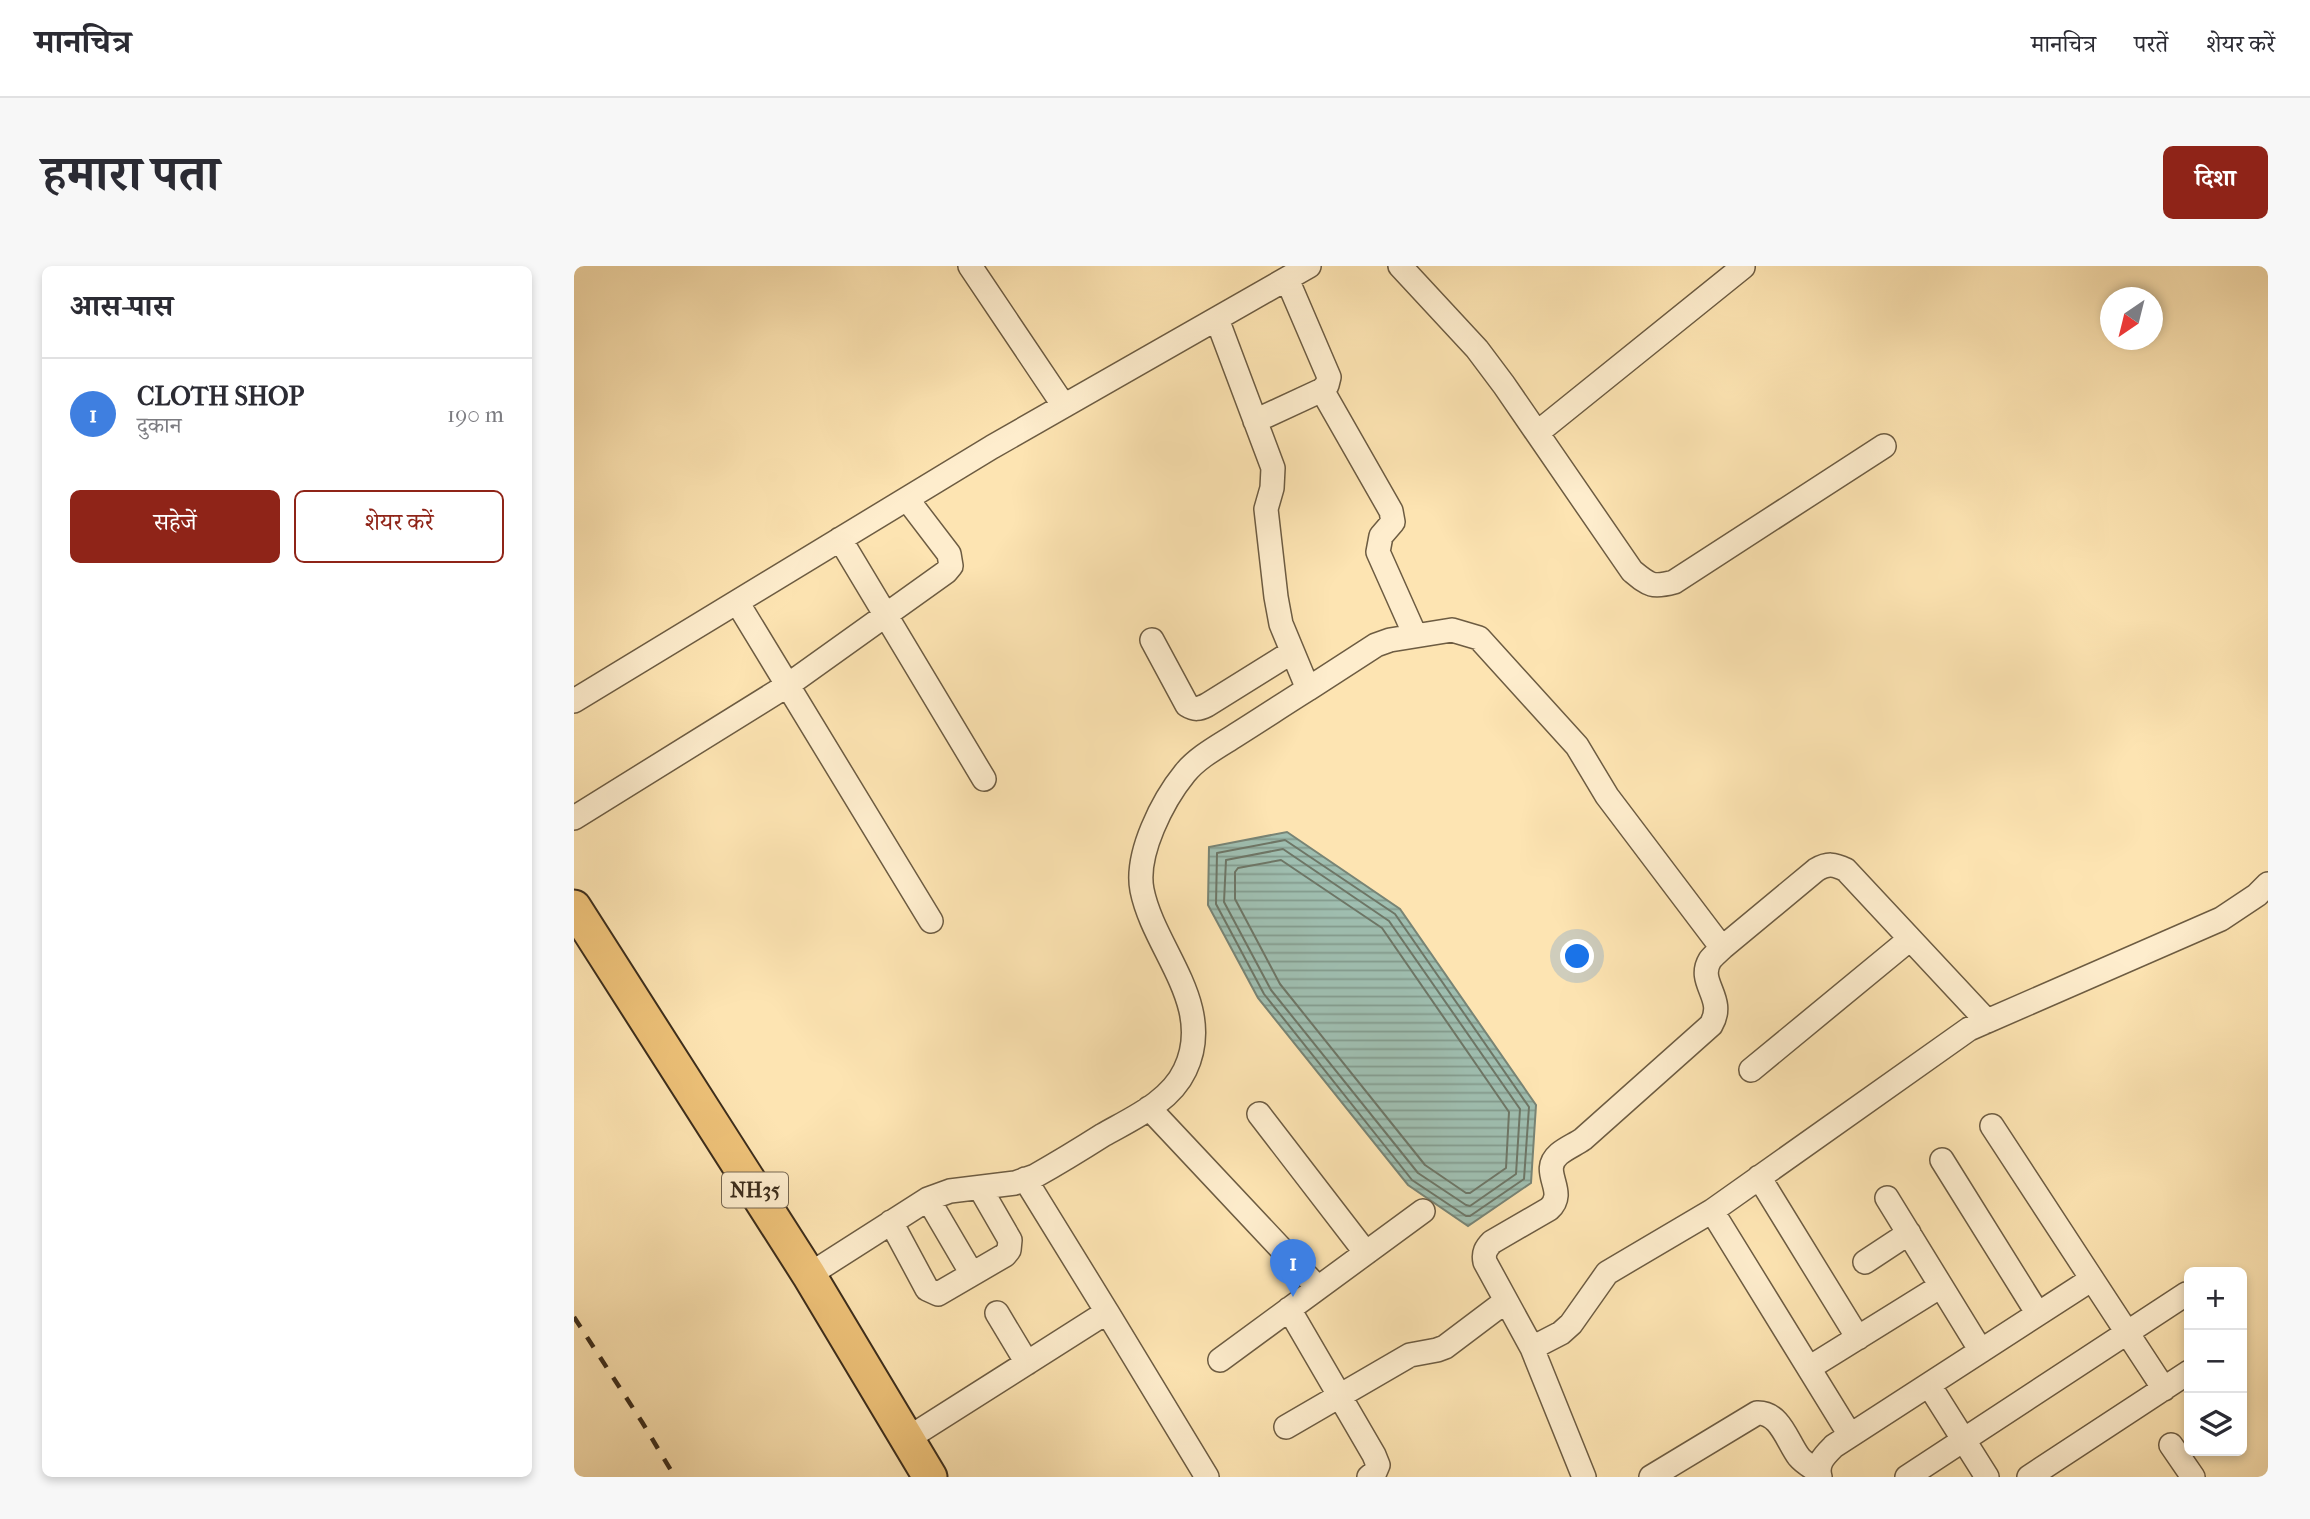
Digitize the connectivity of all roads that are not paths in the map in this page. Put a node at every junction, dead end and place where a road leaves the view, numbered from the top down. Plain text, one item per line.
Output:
1 (970, 266) edge
2 (1401, 266) edge
3 (1744, 267) edge
4 (1296, 271) edge
5 (1217, 319) junction
6 (1322, 390) junction
7 (1064, 406) junction
8 (1255, 421) junction
9 (1537, 433) junction
10 (1884, 446) dead end
11 (907, 499) junction
12 (840, 540) junction
13 (737, 602) junction
14 (885, 615) junction
15 (1415, 635) junction
16 (1152, 640) dead end
17 (1293, 652) junction
18 (788, 685) junction
19 (1308, 689) junction
20 (574, 701) edge
21 (984, 779) dead end
22 (574, 817) edge
23 (2268, 884) edge
24 (574, 907) edge
25 (931, 921) dead end
26 (1910, 939) junction
27 (1722, 948) junction
28 (1987, 1021) junction
29 (1751, 1070) dead end
30 (1150, 1108) junction
31 (1259, 1114) dead end
32 (1992, 1126) dead end
33 (1942, 1160) dead end
34 (1759, 1177) junction
35 (1024, 1179) junction
36 (980, 1188) junction
37 (1888, 1198) dead end
38 (928, 1199) junction
39 (1713, 1211) junction
40 (1423, 1212) dead end
41 (891, 1222) junction
42 (1909, 1233) junction
43 (1366, 1253) junction
44 (1865, 1262) dead end
45 (972, 1274) junction
46 (809, 1275) junction
47 (2092, 1279) junction
48 (1941, 1286) junction
49 (1318, 1288) junction
50 (2184, 1295) edge
51 (1506, 1301) junction
52 (1289, 1309) junction
53 (1107, 1312) junction
54 (997, 1313) dead end
55 (2038, 1314) junction
56 (2127, 1332) junction
57 (1858, 1338) junction
58 (1532, 1348) junction
59 (1981, 1351) junction
60 (1220, 1360) dead end
61 (1027, 1363) junction
62 (1809, 1368) junction
63 (2184, 1375) edge
64 (1929, 1385) junction
65 (2164, 1389) junction
66 (1339, 1396) junction
67 (1286, 1427) dead end
68 (1850, 1435) junction
69 (907, 1439) junction
70 (1963, 1440) junction
71 (2171, 1445) dead end
72 (1665, 1474) edge
73 (1819, 1474) edge
74 (930, 1477) edge
75 (1207, 1477) edge
76 (1369, 1477) edge
77 (1582, 1477) edge
78 (1907, 1477) edge
79 (1987, 1477) edge
80 (2029, 1477) edge
81 (2193, 1477) edge

1 - 7 street
2 - 9 street
3 - 9 street
4 - 5 street
4 - 6 street
5 - 7 street
5 - 8 street
6 - 8 street
6 - 15 street
7 - 11 street
8 - 17 street
9 - 10 street
11 - 12 street
11 - 14 street
12 - 13 street
12 - 14 street
13 - 18 street
13 - 20 street
14 - 18 street
14 - 21 street
15 - 19 street
15 - 27 street
16 - 17 street
17 - 19 street
18 - 22 street
18 - 25 street
19 - 30 street
23 - 28 street
24 - 46 highway, NH35
26 - 27 street
26 - 28 street
26 - 29 street
27 - 51 street
28 - 34 street
30 - 35 street
30 - 49 street
31 - 43 street
32 - 47 street
33 - 55 street
34 - 39 street
34 - 57 street
35 - 36 street
35 - 53 street
36 - 38 street
36 - 45 street
37 - 42 street
38 - 41 street
38 - 45 street
39 - 58 street
39 - 62 street
40 - 43 street
41 - 45 street
41 - 46 street
42 - 44 street
42 - 48 street
43 - 49 street
46 - 69 highway, NH35
47 - 55 street
47 - 56 street
48 - 57 street
48 - 59 street
49 - 52 street
50 - 56 street
51 - 58 street
51 - 66 street
52 - 60 street
52 - 66 street
53 - 61 street
53 - 75 street
54 - 61 street
55 - 59 street
56 - 65 street
56 - 70 street
57 - 62 street
58 - 77 street
59 - 64 street
61 - 69 street
62 - 68 street
63 - 65 street
64 - 68 street
64 - 70 street
65 - 80 street
66 - 67 street
66 - 76 street
68 - 73 street
69 - 74 highway, NH35
70 - 78 street
70 - 79 street
71 - 81 street
72 - 73 street

